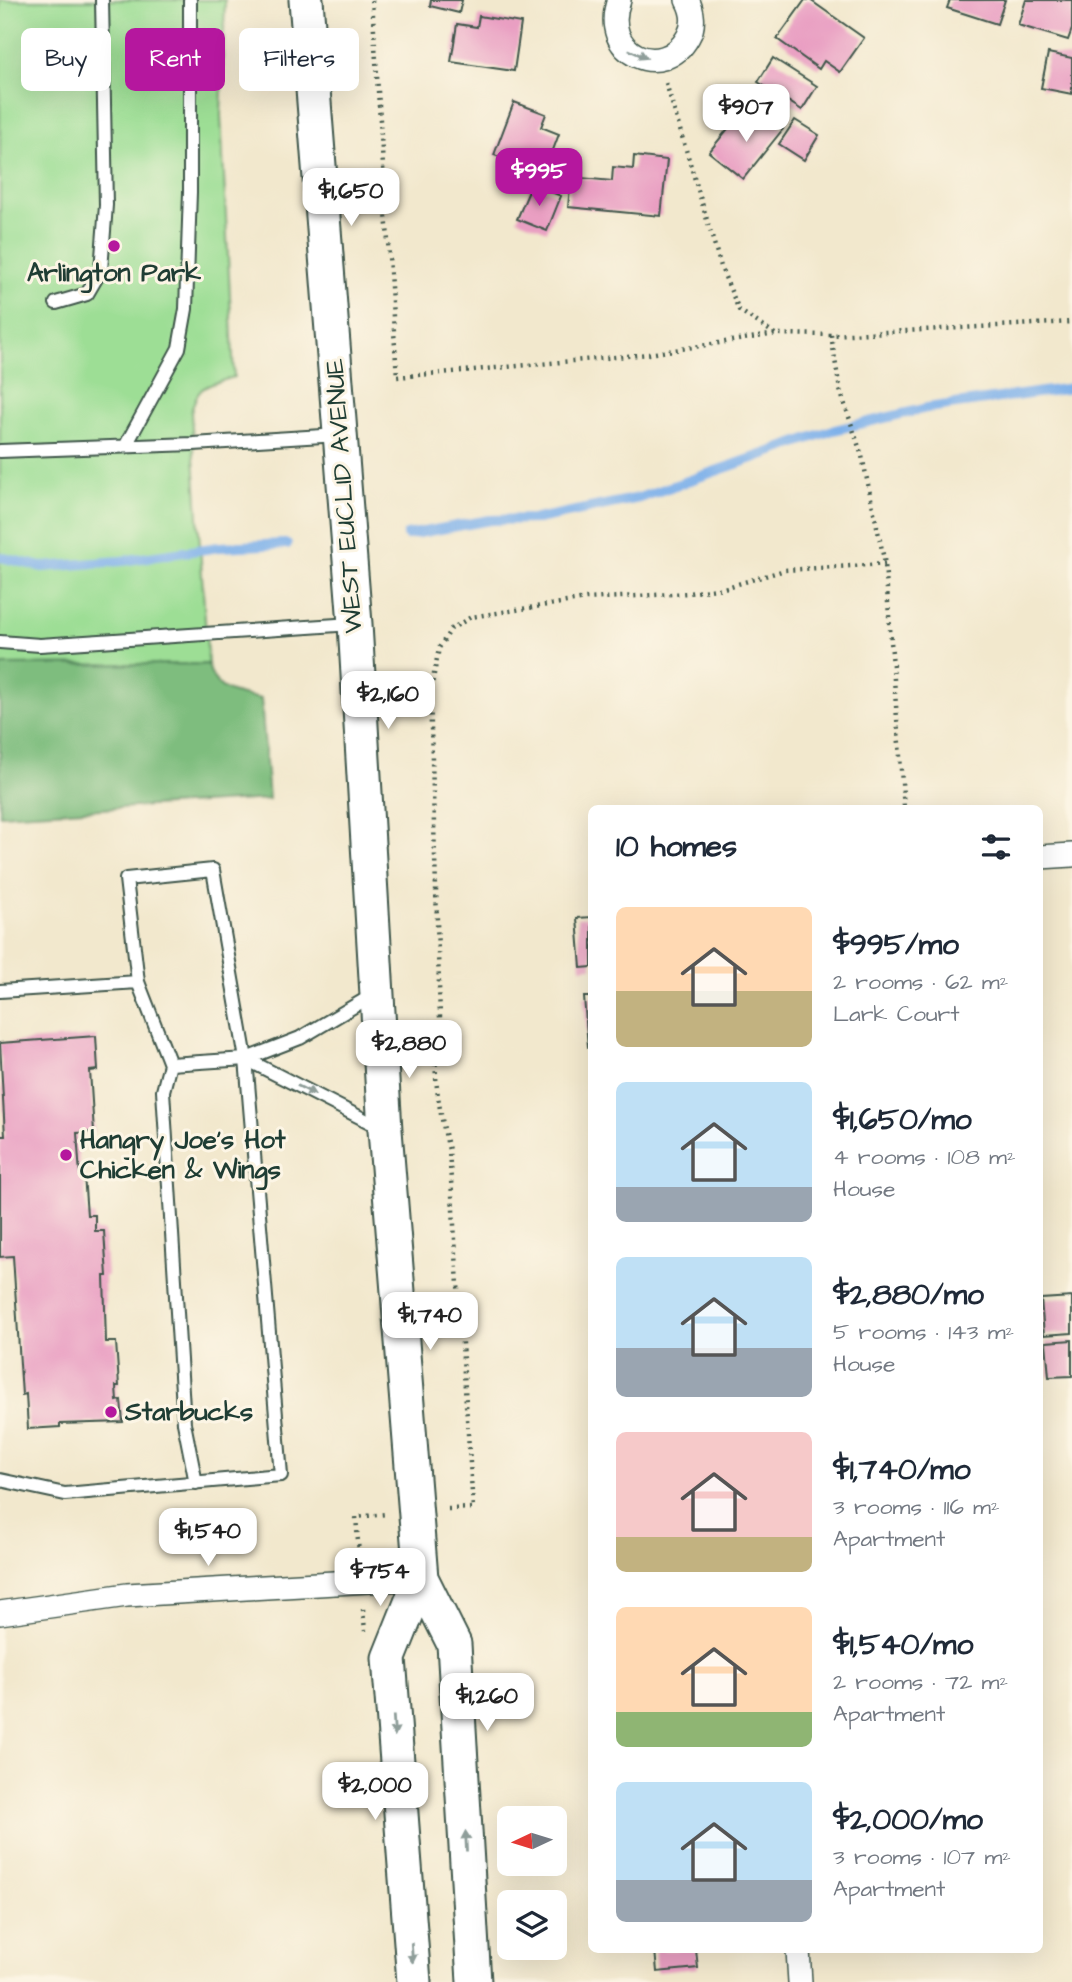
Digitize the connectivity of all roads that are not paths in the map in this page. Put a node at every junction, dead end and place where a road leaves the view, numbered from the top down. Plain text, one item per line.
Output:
1 (103, 0) edge
2 (190, 0) edge
3 (306, 0) edge
4 (619, 0) edge
5 (687, 0) edge
6 (56, 303) dead end
7 (340, 435) junction
8 (126, 445) junction
9 (0, 451) edge
10 (355, 624) junction
11 (0, 642) edge
12 (1072, 855) edge
13 (1043, 858) edge
14 (138, 982) junction
15 (0, 991) edge
16 (377, 993) junction
17 (246, 1059) junction
18 (170, 1064) junction
19 (385, 1130) junction
20 (0, 1480) edge
21 (196, 1483) junction
22 (421, 1578) junction
23 (0, 1613) edge
24 (798, 1953) edge
25 (414, 1982) edge
26 (474, 1982) edge
27 (800, 1982) edge

1 - 6 lane
2 - 8 lane
3 - 7 main road, WEST EUCLID AVENUE
4 -> 5 street
7 - 8 lane
7 - 10 main road, WEST EUCLID AVENUE
8 - 9 lane
10 - 11 lane
10 - 16 main road, WEST EUCLID AVENUE
12 - 13 street
14 - 15 lane
14 - 17 lane
14 - 18 lane
16 - 17 lane
16 - 19 main road, WEST EUCLID AVENUE
17 - 18 lane
17 -> 19 lane
17 - 21 lane
18 - 21 lane
19 - 22 main road, WEST EUCLID AVENUE
20 - 21 lane
22 - 23 street
22 -> 25 main road, WEST EUCLID AVENUE
26 -> 22 main road, WEST EUCLID AVENUE
24 - 27 street

